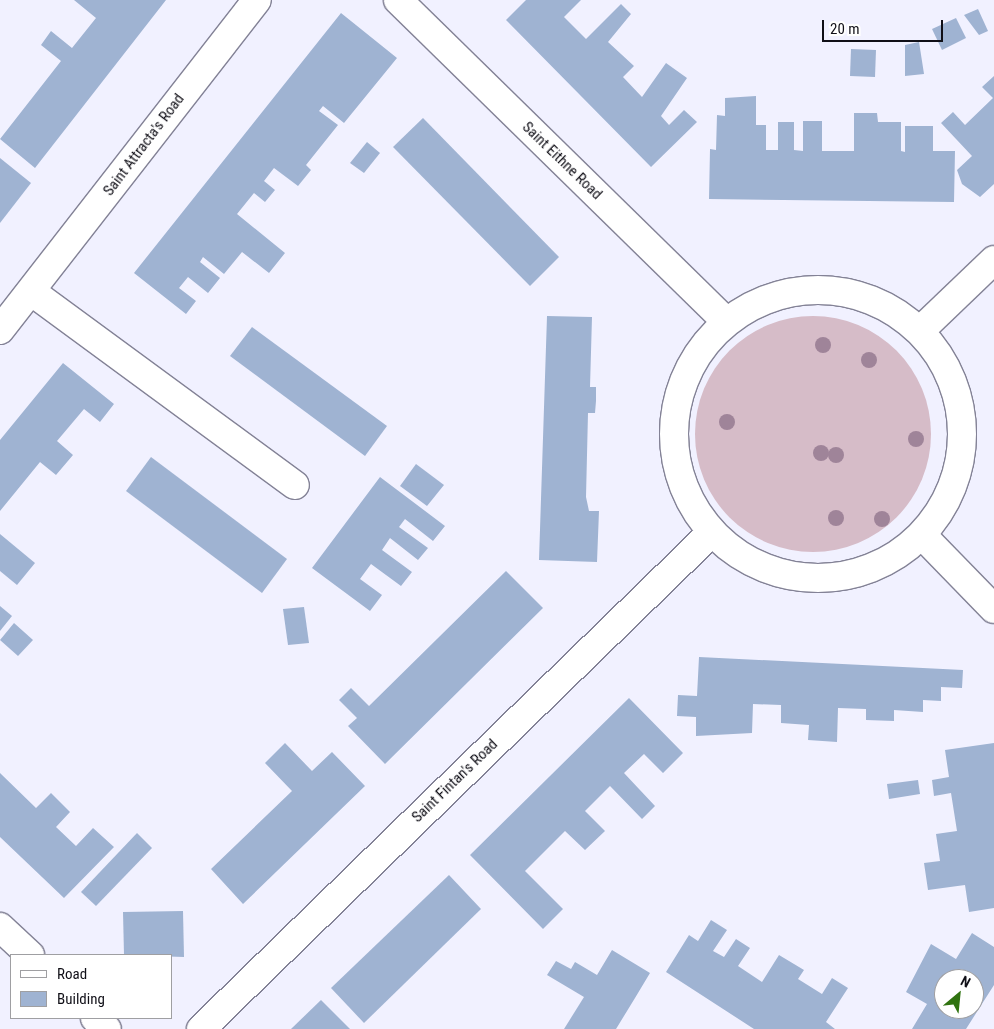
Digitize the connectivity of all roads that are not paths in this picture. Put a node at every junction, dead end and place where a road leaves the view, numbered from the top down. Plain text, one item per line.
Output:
1 (257, 0) edge
2 (398, 0) edge
3 (994, 260) edge
4 (32, 292) junction
5 (727, 322) junction
6 (923, 328) junction
7 (0, 330) edge
8 (295, 485) dead end
9 (710, 534) junction
10 (922, 535) junction
11 (994, 609) edge
12 (0, 927) edge
13 (29, 954) edge
14 (96, 1019) edge
15 (106, 1029) edge
16 (201, 1029) edge

1 - 4 street, Saint Attracta's Road
2 - 5 street, Saint Eithne Road
3 - 6 street
4 - 7 street, Saint Attracta's Road
4 - 8 street
5 - 6 street
5 - 9 street
6 - 10 street
9 - 10 street
9 - 16 street, Saint Fintan's Road
10 - 11 street
12 - 13 street
14 - 15 street

